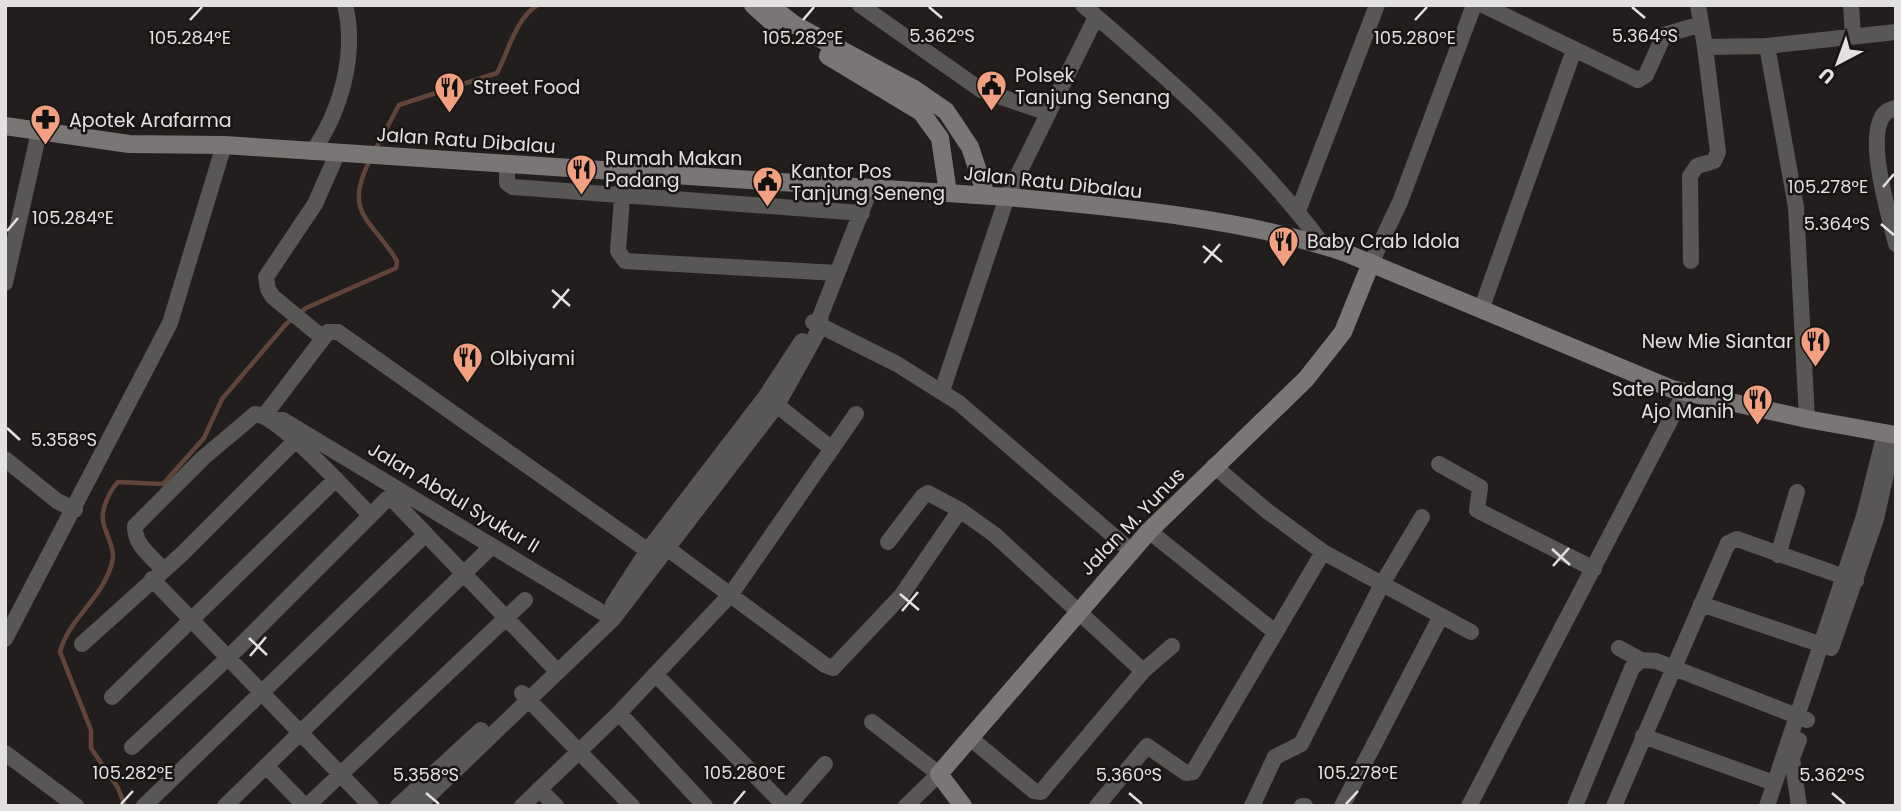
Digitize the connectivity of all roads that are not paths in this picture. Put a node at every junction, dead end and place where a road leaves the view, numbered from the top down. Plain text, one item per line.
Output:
1 (345, 5) edge
2 (753, 5) edge
3 (769, 5) edge
4 (860, 5) edge
5 (1083, 5) edge
6 (1377, 5) edge
7 (1475, 5) edge
8 (1483, 5) edge
9 (1698, 5) edge
10 (1851, 5) edge
11 (1097, 17) junction
12 (1701, 24) junction
13 (1896, 32) edge
14 (1853, 36) junction
15 (1767, 46) junction
16 (1705, 47) junction
17 (1574, 50) junction
18 (1896, 108) edge
19 (1048, 114) junction
20 (5, 126) edge
21 (39, 132) junction
22 (224, 145) junction
23 (312, 152) junction
24 (338, 152) junction
25 (507, 164) junction
26 (624, 173) junction
27 (871, 187) junction
28 (1890, 190) edge
29 (622, 193) junction
30 (948, 193) junction
31 (986, 195) junction
32 (1007, 197) junction
33 (1298, 211) junction
34 (862, 213) junction
35 (1896, 244) edge
36 (1323, 245) junction
37 (1690, 261) dead end
38 (1371, 263) junction
39 (837, 273) junction
40 (5, 284) edge
41 (1481, 310) junction
42 (818, 322) junction
43 (323, 338) junction
44 (942, 391) junction
45 (1685, 392) junction
46 (771, 400) junction
47 (856, 414) dead end
48 (267, 418) junction
49 (1807, 419) junction
50 (1892, 434) edge
51 (295, 441) junction
52 (832, 449) junction
53 (5, 459) edge
54 (1439, 464) dead end
55 (1214, 466) junction
56 (336, 479) junction
57 (1797, 492) dead end
58 (424, 502) junction
59 (75, 510) junction
60 (960, 510) junction
61 (404, 511) junction
62 (370, 515) junction
63 (1422, 517) dead end
64 (1149, 531) junction
65 (426, 534) junction
66 (888, 542) dead end
67 (657, 549) junction
68 (487, 551) dead end
69 (1131, 551) junction
70 (1323, 552) junction
71 (1778, 555) junction
72 (1594, 569) junction
73 (158, 574) junction
74 (463, 575) junction
75 (1850, 579) junction
76 (1382, 584) junction
77 (731, 594) junction
78 (525, 600) dead end
79 (1701, 604) junction
80 (1077, 610) junction
81 (1441, 616) junction
82 (610, 617) junction
83 (190, 619) junction
84 (505, 619) junction
85 (1275, 632) junction
86 (1471, 632) dead end
87 (5, 639) edge
88 (82, 644) dead end
89 (1172, 646) dead end
90 (1827, 647) junction
91 (1619, 648) dead end
92 (229, 657) junction
93 (1641, 660) junction
94 (554, 668) junction
95 (1671, 669) junction
96 (1143, 671) junction
97 (656, 675) junction
98 (263, 692) junction
99 (525, 696) junction
100 (111, 697) dead end
101 (619, 713) junction
102 (1802, 718) junction
103 (872, 722) dead end
104 (302, 733) junction
105 (1643, 736) junction
106 (970, 738) junction
107 (132, 747) dead end
108 (579, 749) junction
109 (5, 753) edge
110 (1787, 756) junction
111 (825, 764) dead end
112 (266, 766) junction
113 (939, 774) junction
114 (341, 775) junction
115 (1774, 783) junction
116 (539, 789) junction
117 (1617, 805) edge
118 (76, 806) edge
119 (144, 806) edge
120 (226, 806) edge
121 (306, 806) edge
122 (370, 806) edge
123 (398, 806) edge
124 (418, 806) edge
125 (522, 806) edge
126 (556, 806) edge
127 (632, 806) edge
128 (705, 806) edge
129 (786, 806) edge
130 (906, 806) edge
131 (963, 806) edge
132 (1097, 806) edge
133 (1252, 806) edge
134 (1342, 806) edge
135 (1469, 806) edge
136 (1575, 806) edge
137 (1767, 806) edge
138 (1799, 806) edge

1 - 23 street
2 - 30 main road
3 - 31 main road
4 - 19 street
5 - 11 street
6 - 33 street
7 - 38 street
8 - 17 street
9 - 12 street
10 - 14 street
11 - 19 street
11 - 33 street
12 - 16 street
12 - 17 street
13 - 14 street
14 - 15 street
15 - 16 street
15 - 49 street
16 - 37 street
17 - 41 street
18 - 28 street
19 - 32 street
20 - 21 main road, Jalan Ratu Dibalau
21 - 22 main road, Jalan Ratu Dibalau
21 - 40 street
22 - 23 main road, Jalan Ratu Dibalau
22 - 59 street
23 - 24 main road, Jalan Ratu Dibalau
24 - 25 main road, Jalan Ratu Dibalau
24 - 43 street
25 - 26 main road, Jalan Ratu Dibalau
25 - 29 street
26 - 27 main road, Jalan Ratu Dibalau
26 - 29 street
27 - 30 main road, Jalan Ratu Dibalau
27 - 34 street
28 - 35 street
29 - 34 street
29 - 39 street
30 - 31 main road, Jalan Ratu Dibalau
31 - 32 main road, Jalan Ratu Dibalau
32 - 36 main road, Jalan Ratu Dibalau
32 - 44 street
33 - 36 street
34 - 39 street
36 - 38 main road, Jalan Ratu Dibalau
38 - 41 main road, Jalan Ratu Dibalau
38 - 55 main road, Jalan M. Yunus
39 - 42 street
41 - 45 main road, Jalan Ratu Dibalau
42 - 44 street
42 - 46 street
43 - 48 street
43 - 67 street
44 - 69 street
45 - 49 main road, Jalan Ratu Dibalau
45 - 72 street
46 - 52 street
46 - 67 street
47 - 52 street
48 - 51 street
48 - 58 street, Jalan Abdul Syukur II
48 - 73 street
49 - 50 main road, Jalan Ratu Dibalau
50 - 75 street
51 - 56 street
51 - 73 street
52 - 77 street
53 - 59 street
54 - 72 street
55 - 64 main road, Jalan M. Yunus
55 - 70 street
56 - 62 street
56 - 83 street
57 - 71 street
58 - 61 street
58 - 82 street, Jalan Abdul Syukur II
59 - 87 street
60 - 66 street
60 - 77 street
60 - 80 street
61 - 62 street
61 - 65 street
62 - 92 street
63 - 76 street
64 - 69 main road, Jalan M. Yunus
64 - 85 street
65 - 74 street
65 - 98 street
67 - 77 street
67 - 82 street
68 - 74 street
69 - 80 main road, Jalan M. Yunus
70 - 76 street
70 - 85 street
71 - 75 street
71 - 79 street
72 - 135 street
73 - 83 street
73 - 88 street
74 - 84 street
74 - 104 street
75 - 90 street
76 - 81 street
76 - 133 street
77 - 97 street
78 - 84 street
79 - 90 street
79 - 95 street
80 - 96 street
80 - 106 main road, Jalan M. Yunus
81 - 86 street
81 - 134 street
82 - 94 street
83 - 92 street
83 - 100 street
84 - 94 street
84 - 114 street
85 - 132 street
89 - 96 street
90 - 102 street
91 - 93 street
92 - 98 street
92 - 107 street
93 - 95 street
93 - 136 street
94 - 99 street
95 - 102 street
95 - 105 street
96 - 106 street
97 - 101 street
97 - 129 street
98 - 104 street
98 - 119 street
99 - 108 street
99 - 123 street
99 - 124 street
101 - 108 street
101 - 128 street
102 - 110 street
103 - 113 street
104 - 112 street
104 - 114 street
105 - 115 street
105 - 117 street
106 - 113 main road, Jalan M. Yunus
108 - 116 street
108 - 127 street
109 - 118 street
110 - 115 street
110 - 138 street
111 - 129 street
112 - 120 street
112 - 121 street
113 - 130 street
113 - 131 main road
114 - 121 street
114 - 122 street
115 - 137 street
116 - 125 street
116 - 126 street

